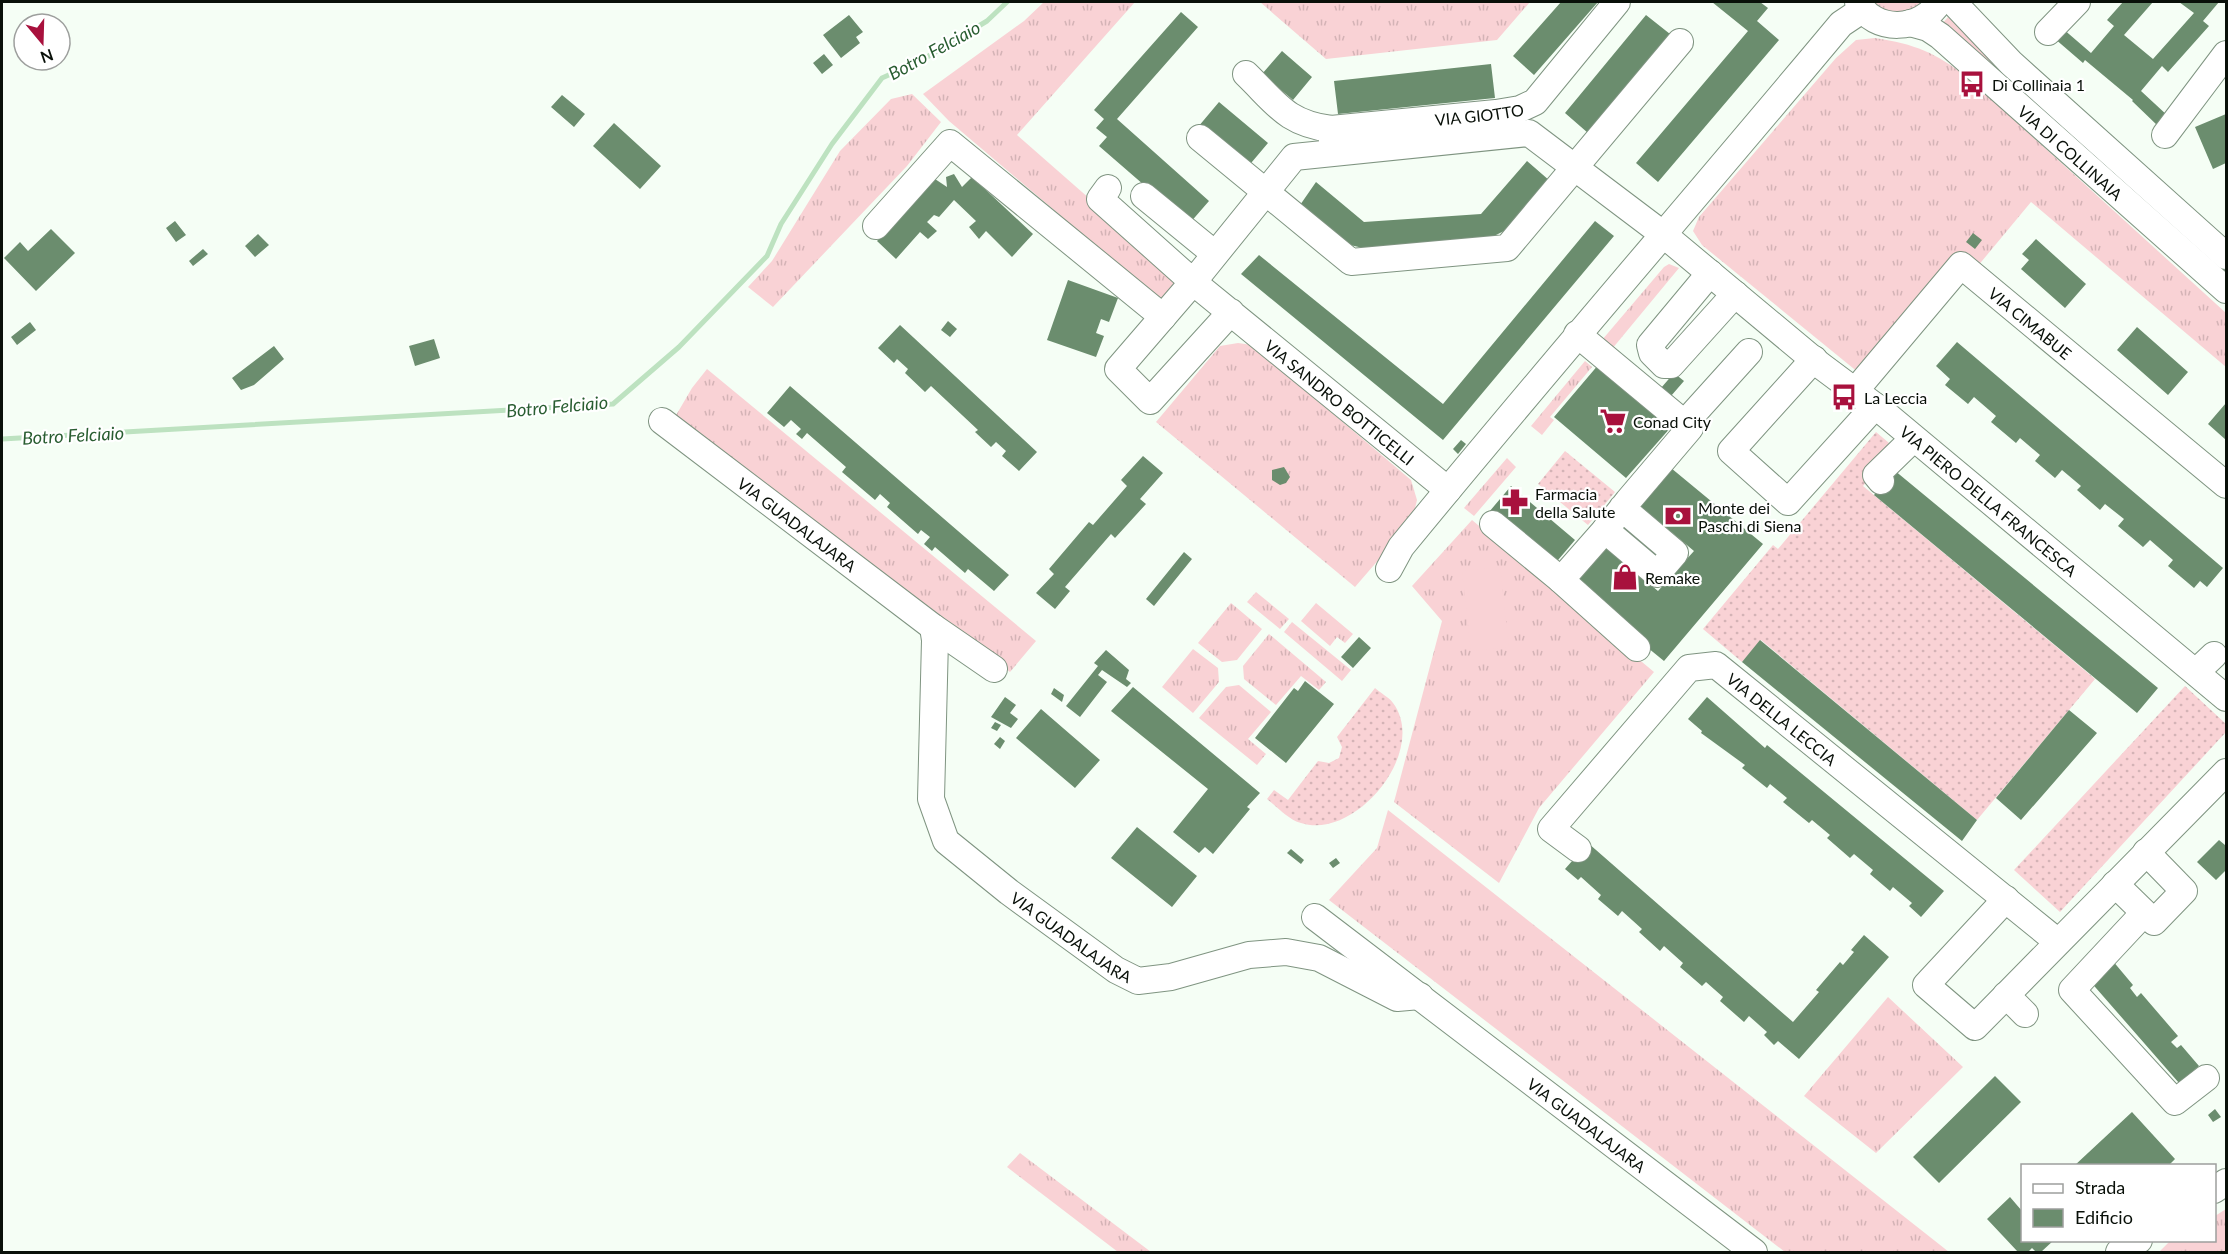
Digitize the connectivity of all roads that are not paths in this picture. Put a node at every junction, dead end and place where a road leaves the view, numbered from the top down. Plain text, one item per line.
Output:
1 (1617, 2) edge
2 (1940, 2) edge
3 (1953, 2) edge
4 (2077, 2) edge
5 (1860, 6) edge
6 (1910, 23) junction
7 (2048, 32) dead end
8 (1680, 42) dead end
9 (2226, 54) edge
10 (1246, 74) dead end
11 (1502, 124) junction
12 (2165, 135) dead end
13 (1200, 138) dead end
14 (1332, 141) junction
15 (1574, 168) junction
16 (1099, 192) dead end
17 (1265, 193) junction
18 (1144, 196) dead end
19 (876, 226) dead end
20 (1664, 235) junction
21 (2222, 244) edge
22 (1215, 254) junction
23 (1710, 273) junction
24 (1193, 282) junction
25 (2226, 290) edge
26 (1735, 294) junction
27 (1231, 312) junction
28 (1162, 317) junction
29 (1577, 334) junction
30 (1749, 352) dead end
31 (1814, 359) junction
32 (1877, 401) junction
33 (662, 421) dead end
34 (1684, 424) junction
35 (1913, 439) junction
36 (1881, 481) dead end
37 (2226, 485) edge
38 (1448, 490) junction
39 (1622, 508) junction
40 (1493, 524) dead end
41 (1605, 530) junction
42 (1395, 552) dead end
43 (1561, 580) junction
44 (933, 627) junction
45 (1637, 648) dead end
46 (994, 669) dead end
47 (2226, 699) edge
48 (2226, 772) edge
49 (1578, 849) dead end
50 (2146, 852) junction
51 (2115, 884) junction
52 (2006, 899) junction
53 (2144, 913) junction
54 (1315, 917) dead end
55 (2058, 942) junction
56 (2006, 995) junction
57 (1420, 996) junction
58 (2025, 1014) dead end
59 (2206, 1078) dead end
60 (1754, 1252) edge

1 - 11 street, VIA GIOTTO
2 - 6 street
3 - 21 street, VIA DI COLLINAIA
4 - 7 street
5 - 6 street
5 - 20 street
6 - 25 street, VIA DI COLLINAIA
8 - 15 street
9 - 12 street
10 - 14 street, VIA GIOTTO
11 - 14 street, VIA GIOTTO
11 - 15 street, VIA GIOTTO
13 - 17 street
14 - 17 street, VIA GIOTTO
15 - 17 street
15 - 20 street, VIA GIOTTO
16 - 24 street
17 - 22 street, VIA GIOTTO
18 - 22 street
19 - 28 street
20 - 23 street, VIA PIERO DELLA FRANCESCA
20 - 29 street
22 - 24 street, VIA GIOTTO
23 - 26 street, VIA PIERO DELLA FRANCESCA
23 - 26 street
24 - 27 street, VIA SANDRO BOTTICELLI
24 - 28 street
26 - 31 street, VIA PIERO DELLA FRANCESCA
27 - 28 street
27 - 38 street, VIA SANDRO BOTTICELLI
29 - 34 street
29 - 38 street
30 - 34 street
31 - 32 street, VIA PIERO DELLA FRANCESCA
31 - 32 street
32 - 35 street, VIA PIERO DELLA FRANCESCA
32 - 37 street, VIA CIMABUE
33 - 44 street, VIA GUADALAJARA
34 - 39 street
35 - 36 street
35 - 47 street, VIA PIERO DELLA FRANCESCA
38 - 42 street
39 - 41 street
39 - 41 street
40 - 43 street
41 - 43 street
43 - 45 street
44 - 46 street, VIA GUADALAJARA
44 - 57 street, VIA GUADALAJARA
48 - 50 street
49 - 52 street, VIA DELLA LECCIA
50 - 51 street
50 - 53 street
51 - 53 street
51 - 55 street
52 - 55 street, VIA DELLA LECCIA
52 - 56 street
53 - 59 street
54 - 57 street, VIA GUADALAJARA
55 - 56 street
56 - 58 street
57 - 60 street, VIA GUADALAJARA

